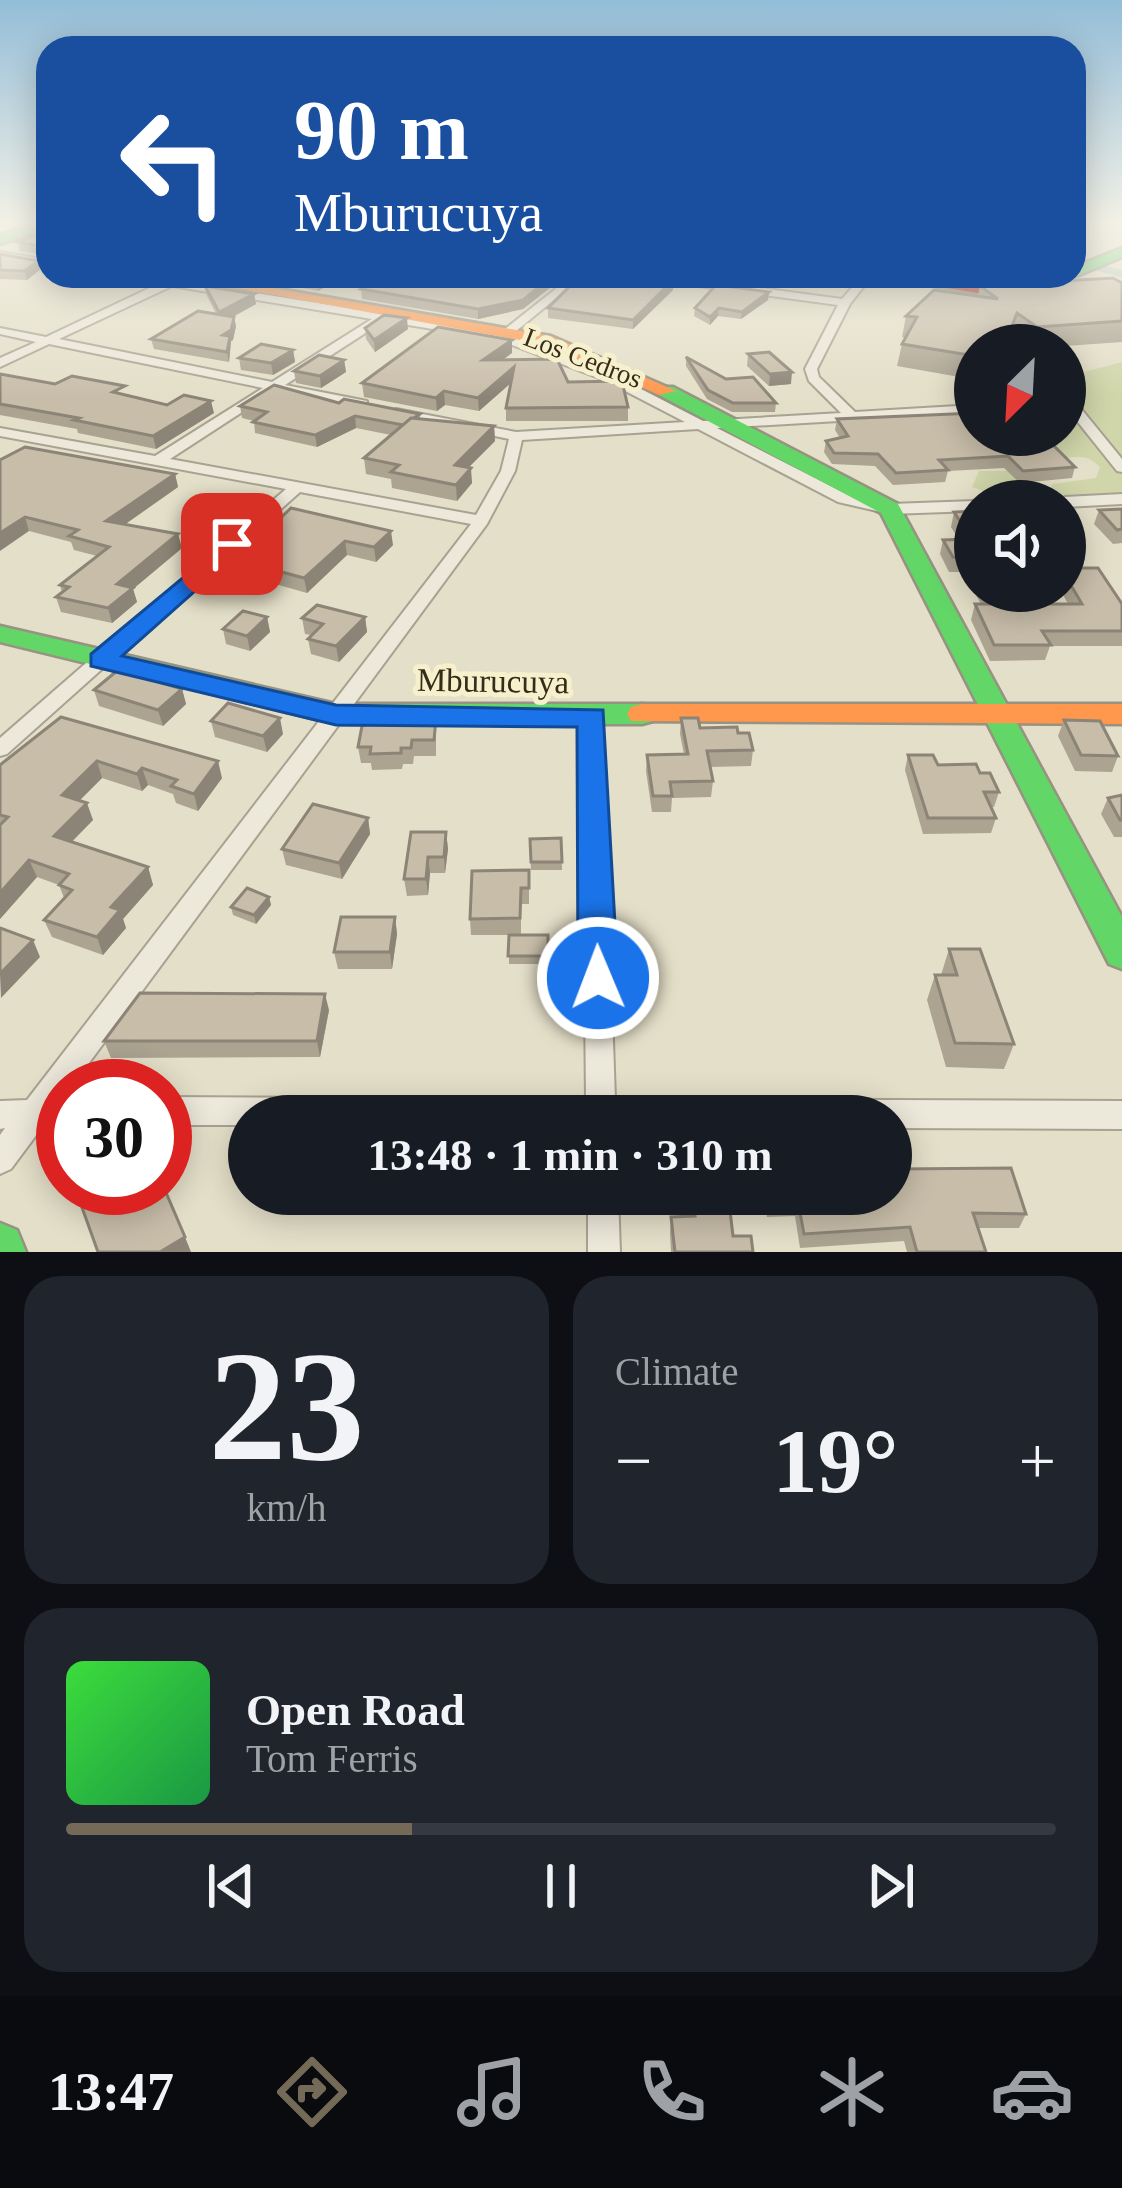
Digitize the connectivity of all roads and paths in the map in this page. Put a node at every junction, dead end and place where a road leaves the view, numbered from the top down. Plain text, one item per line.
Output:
1 (158, 288) edge
2 (239, 288) edge
3 (563, 288) edge
4 (735, 288) edge
5 (857, 288) edge
6 (845, 303) junction
7 (388, 313) junction
8 (0, 331) edge
9 (507, 334) junction
10 (48, 340) junction
11 (0, 363) edge
12 (273, 385) junction
13 (954, 410) edge
14 (850, 415) junction
15 (718, 424) junction
16 (1086, 424) edge
17 (0, 431) edge
18 (516, 436) junction
19 (157, 462) junction
20 (1122, 468) edge
21 (297, 487) junction
22 (1122, 499) edge
23 (1086, 501) edge
24 (954, 507) edge
25 (890, 509) junction
26 (481, 521) junction
27 (0, 634) edge
28 (101, 660) junction
29 (995, 712) junction
30 (336, 715) junction
31 (1122, 715) edge
32 (592, 717) junction
33 (0, 749) edge
34 (1122, 953) edge
35 (88, 1059) edge
36 (601, 1095) edge
37 (192, 1111) edge
38 (228, 1111) edge
39 (36, 1113) edge
40 (0, 1114) edge
41 (912, 1114) edge
42 (1122, 1115) edge
43 (36, 1125) edge
44 (0, 1159) edge
45 (603, 1215) edge
46 (604, 1252) edge

1 - 10 street
2 - 7 street, Los Cedros
3 - 9 street
4 - 6 street
5 - 6 street
6 - 14 street
7 - 9 street, Los Cedros
7 - 12 street
8 - 10 street
9 - 15 street, Los Cedros
10 - 11 street
10 - 12 street
12 - 18 street
12 - 19 street
13 - 14 street
14 - 15 street
15 - 18 street
15 - 25 street, Los Cedros
16 - 20 street
17 - 19 street
18 - 26 street
19 - 21 street
21 - 26 street
21 - 28 street
22 - 23 street
24 - 25 street
25 - 29 street
26 - 30 street
27 - 28 street, Mburucuya
28 - 30 street, Mburucuya
28 - 33 street
29 - 31 street, Mburucuya
29 - 32 street, Mburucuya
29 - 34 street
30 - 32 street, Mburucuya
30 - 35 street
32 - 36 street
37 - 38 street
39 - 40 street
41 - 42 street
43 - 44 street
45 - 46 street

